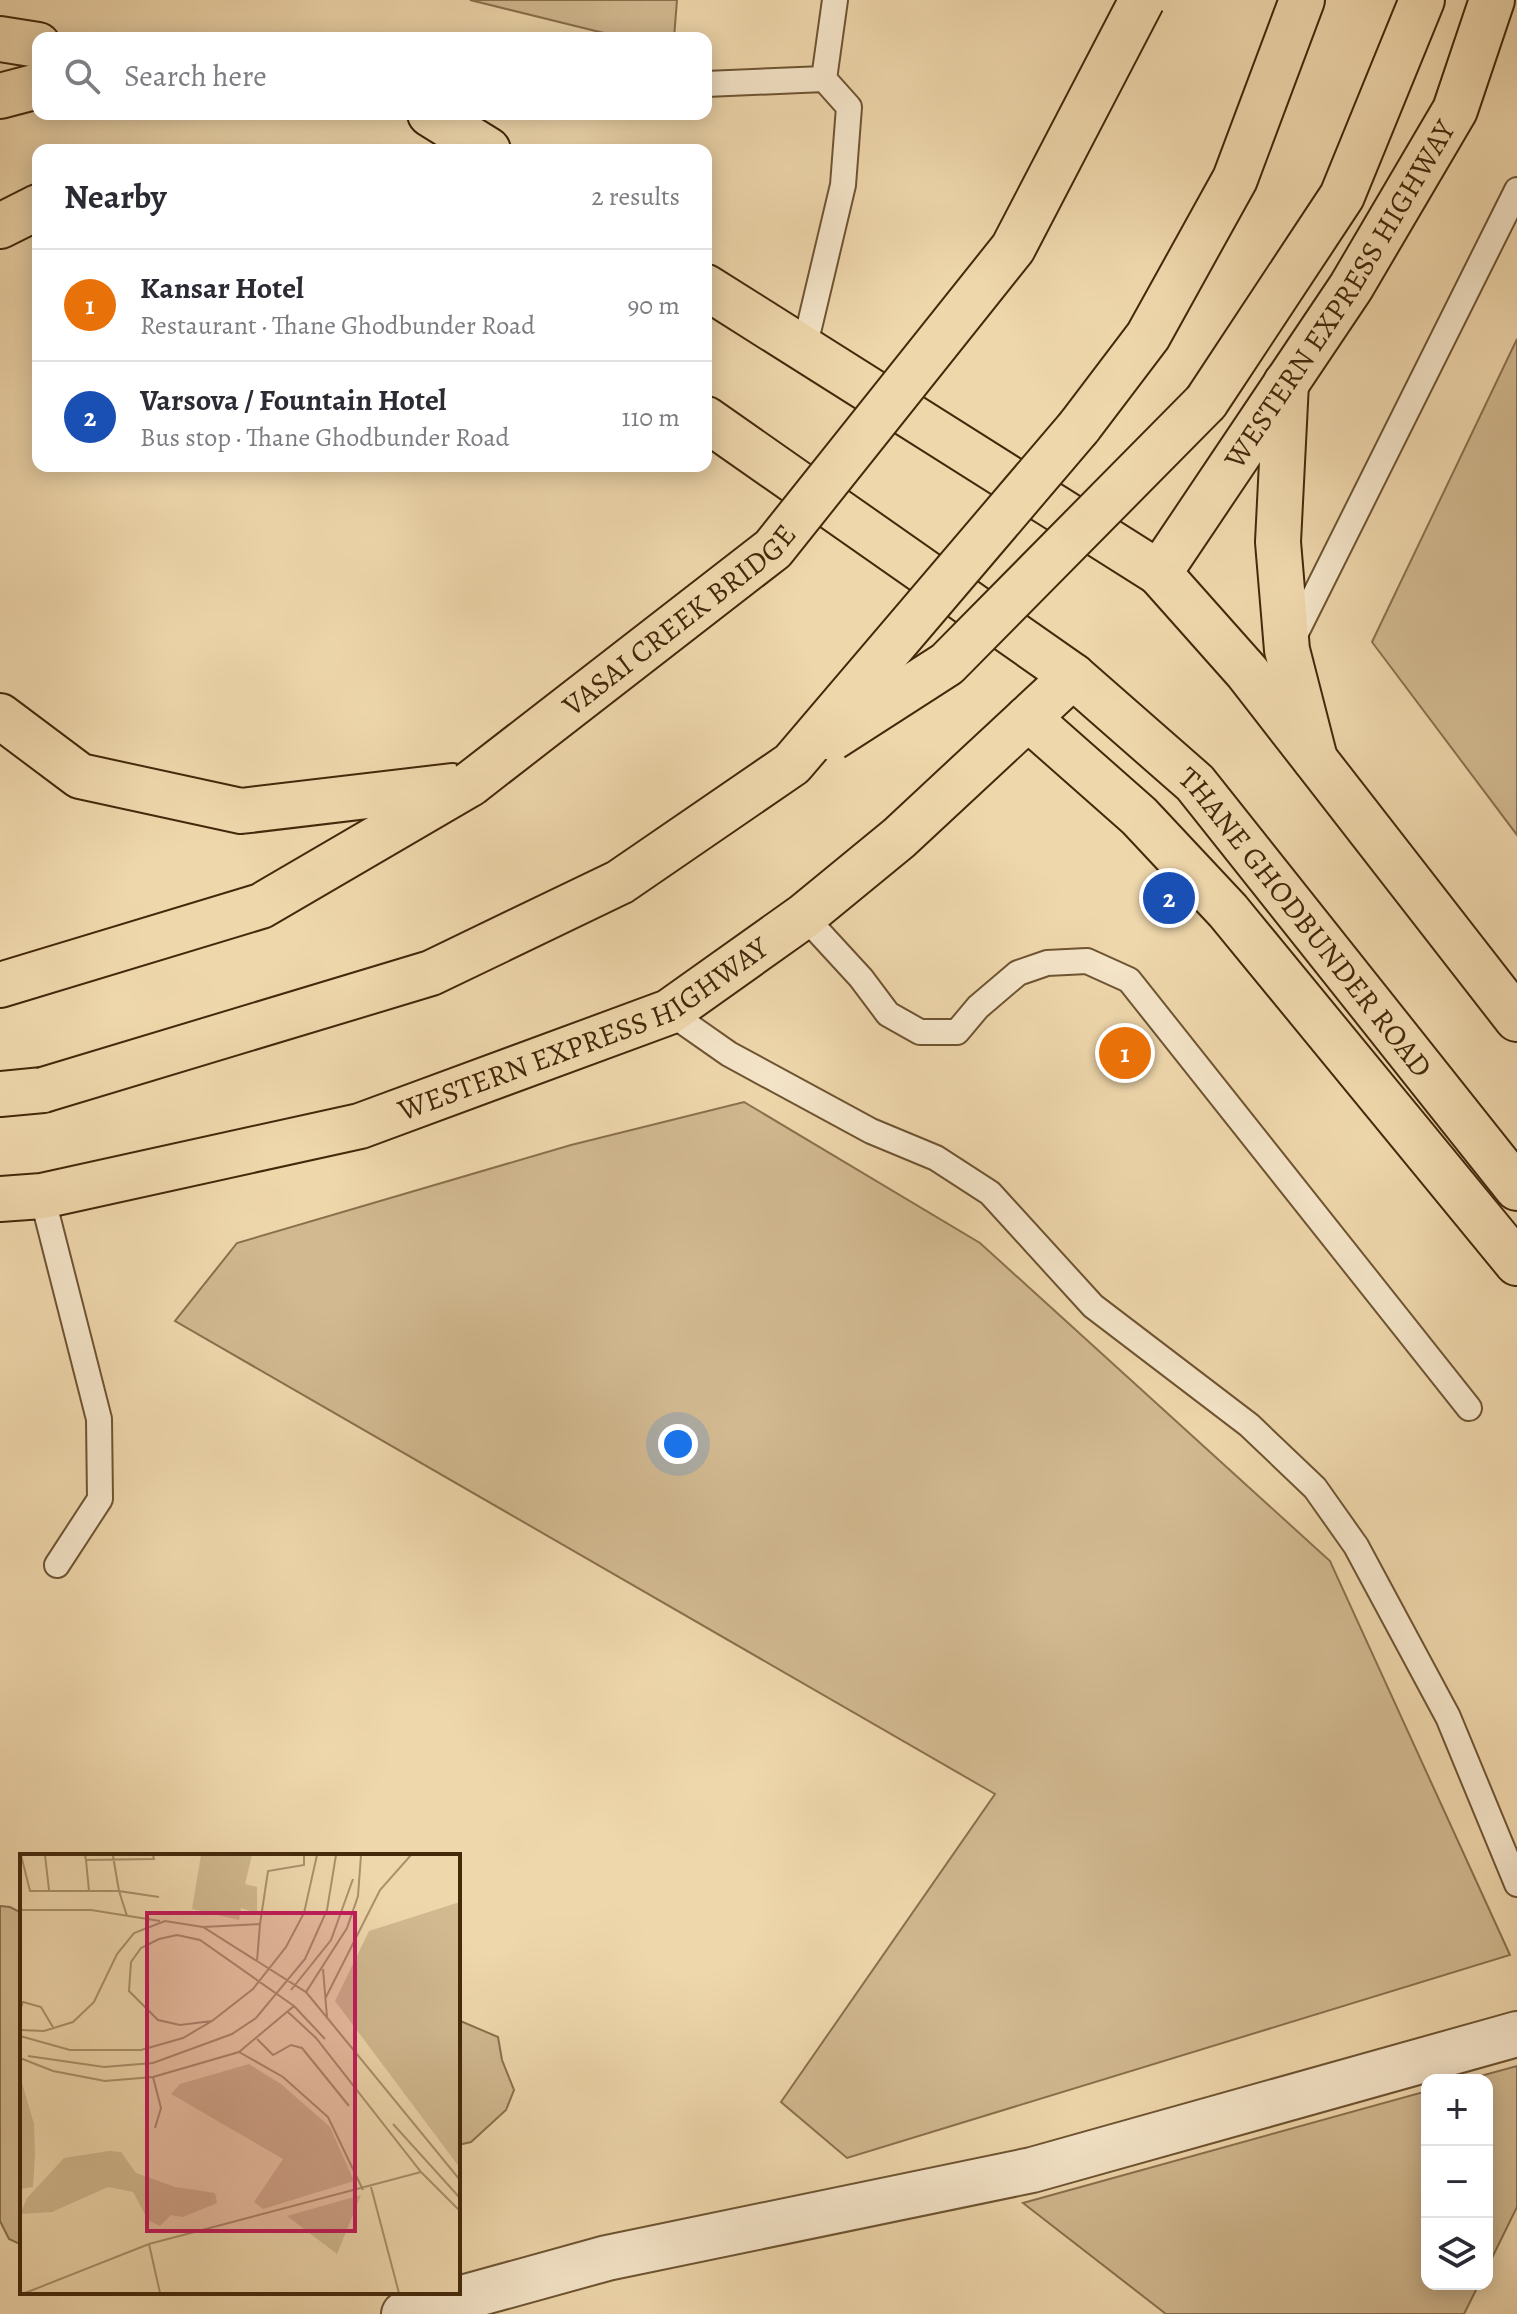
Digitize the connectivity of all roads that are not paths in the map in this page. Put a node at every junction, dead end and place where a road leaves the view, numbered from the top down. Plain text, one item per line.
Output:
1 (835, 0) edge
2 (1142, 0) edge
3 (1302, 0) edge
4 (1422, 0) edge
5 (1492, 0) edge
6 (0, 39) edge
7 (32, 44) edge
8 (824, 79) junction
9 (712, 84) edge
10 (32, 88) edge
11 (0, 96) edge
12 (440, 120) edge
13 (478, 144) edge
14 (1517, 190) edge
15 (32, 210) edge
16 (0, 226) edge
17 (712, 291) edge
18 (804, 349) junction
19 (1286, 383) junction
20 (712, 423) edge
21 (1159, 573) junction
22 (1287, 650) junction
23 (1073, 676) junction
24 (0, 716) edge
25 (1028, 718) junction
26 (1315, 759) junction
27 (792, 764) junction
28 (470, 784) junction
29 (804, 916) junction
30 (0, 985) edge
31 (669, 1012) junction
32 (1517, 1019) edge
33 (0, 1094) edge
34 (1517, 1188) edge
35 (21, 1197) edge
36 (1517, 1263) edge
37 (1469, 1408) dead end
38 (57, 1565) dead end
39 (1517, 1884) edge
40 (1517, 2034) edge
41 (404, 2314) edge

1 - 8 lane
2 - 28 main road, VASAI CREEK BRIDGE, bridge
3 - 27 main road, bridge
4 - 27 main road, bridge
5 - 19 main road, WESTERN EXPRESS HIGHWAY
6 - 7 main road
8 - 9 lane
8 - 18 lane
10 - 11 main road
12 - 13 main road
14 - 22 lane
15 - 16 main road
17 - 18 main road
18 - 21 main road
19 - 21 main road, WESTERN EXPRESS HIGHWAY
19 - 22 main road
20 - 23 main road, THANE GHODBUNDER ROAD
21 - 26 main road
22 - 26 main road
23 - 25 main road, WESTERN EXPRESS HIGHWAY
23 - 34 main road, THANE GHODBUNDER ROAD
24 - 28 main road
25 - 29 main road, WESTERN EXPRESS HIGHWAY
25 - 36 main road
26 - 32 main road
27 - 33 main road, bridge
28 - 30 main road, VASAI CREEK BRIDGE
29 - 31 main road, WESTERN EXPRESS HIGHWAY
29 - 37 lane
31 - 35 main road, WESTERN EXPRESS HIGHWAY
31 - 39 lane
35 - 38 lane
40 - 41 street

